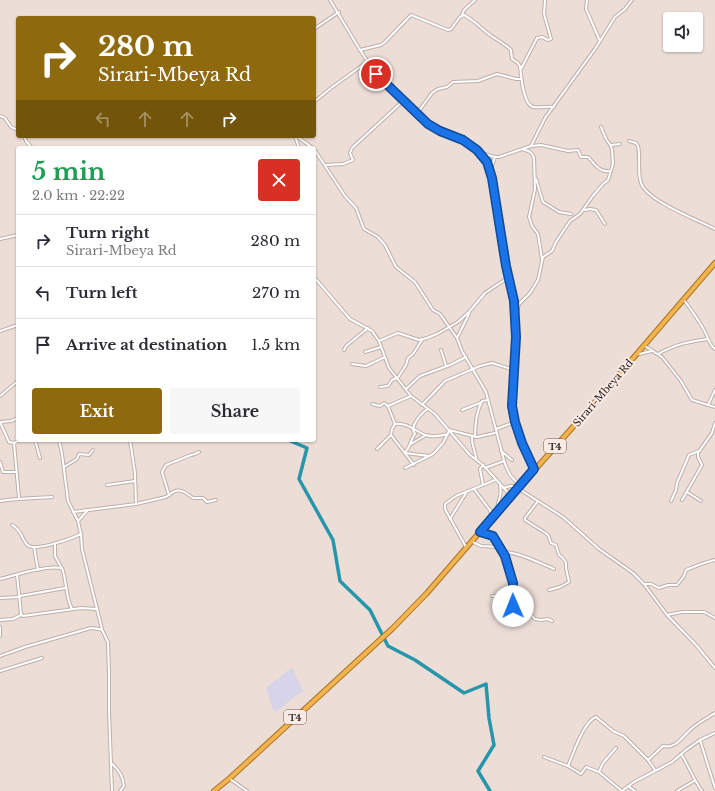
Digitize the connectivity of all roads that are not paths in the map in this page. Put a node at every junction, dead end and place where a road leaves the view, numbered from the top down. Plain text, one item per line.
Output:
1 (330, 0) edge
2 (475, 0) edge
3 (545, 0) edge
4 (588, 0) edge
5 (632, 0) edge
6 (338, 12) junction
7 (461, 16) junction
8 (316, 28) edge
9 (600, 41) junction
10 (360, 50) junction
11 (368, 62) junction
12 (520, 70) junction
13 (521, 80) junction
14 (316, 100) edge
15 (403, 101) junction
16 (554, 107) junction
17 (416, 114) junction
18 (0, 116) edge
19 (602, 127) dead end
20 (16, 129) edge
21 (298, 138) edge
22 (629, 141) dead end
23 (620, 144) dead end
24 (610, 145) junction
25 (310, 146) edge
26 (531, 146) junction
27 (522, 149) junction
28 (316, 152) edge
29 (480, 153) junction
30 (495, 157) junction
31 (324, 165) junction
32 (611, 171) junction
33 (490, 172) junction
34 (535, 178) junction
35 (583, 211) junction
36 (571, 214) dead end
37 (605, 224) dead end
38 (715, 229) edge
39 (16, 235) edge
40 (0, 239) edge
41 (542, 260) junction
42 (715, 263) edge
43 (509, 277) junction
44 (316, 279) edge
45 (683, 299) junction
46 (469, 312) junction
47 (515, 319) junction
48 (16, 326) edge
49 (450, 327) junction
50 (368, 328) junction
51 (0, 331) edge
52 (457, 338) junction
53 (708, 339) junction
54 (422, 340) junction
55 (379, 341) junction
56 (644, 346) junction
57 (382, 347) junction
58 (715, 349) edge
59 (344, 350) dead end
60 (440, 350) dead end
61 (653, 351) junction
62 (365, 352) dead end
63 (636, 354) junction
64 (658, 354) junction
65 (385, 357) junction
66 (466, 357) junction
67 (352, 364) dead end
68 (446, 366) junction
69 (473, 369) junction
70 (515, 370) junction
71 (397, 378) junction
72 (16, 383) edge
73 (380, 387) dead end
74 (406, 389) junction
75 (715, 390) edge
76 (0, 396) edge
77 (411, 396) junction
78 (488, 400) junction
79 (482, 403) junction
80 (372, 404) dead end
81 (708, 404) junction
82 (422, 405) junction
83 (388, 406) junction
84 (471, 407) junction
85 (715, 407) edge
86 (427, 409) junction
87 (479, 409) junction
88 (462, 410) dead end
89 (16, 419) edge
90 (0, 422) edge
91 (515, 422) junction
92 (715, 423) edge
93 (395, 424) junction
94 (413, 429) junction
95 (496, 431) junction
96 (448, 432) junction
97 (391, 435) junction
98 (426, 435) junction
99 (474, 436) junction
100 (36, 442) edge
101 (59, 442) edge
102 (130, 442) edge
103 (14, 443) joint
104 (411, 444) junction
105 (377, 449) dead end
106 (93, 450) dead end
107 (501, 451) junction
108 (700, 451) junction
109 (199, 452) dead end
110 (405, 452) junction
111 (430, 456) junction
112 (40, 458) dead end
113 (512, 460) dead end
114 (476, 461) junction
115 (504, 461) junction
116 (0, 462) edge
117 (414, 465) junction
118 (483, 466) junction
119 (64, 467) junction
120 (405, 468) dead end
121 (485, 468) junction
122 (534, 469) junction
123 (16, 472) junction
124 (495, 480) junction
125 (135, 481) junction
126 (107, 485) dead end
127 (483, 485) junction
128 (500, 485) junction
129 (519, 487) junction
130 (503, 488) junction
131 (474, 489) junction
132 (466, 492) junction
133 (687, 492) junction
134 (169, 495) junction
135 (511, 496) junction
136 (52, 497) dead end
137 (19, 498) junction
138 (216, 500) dead end
139 (682, 500) dead end
140 (0, 501) edge
141 (538, 501) junction
142 (671, 501) dead end
143 (701, 502) dead end
144 (136, 504) junction
145 (89, 510) junction
146 (74, 512) junction
147 (497, 512) junction
148 (492, 518) junction
149 (450, 519) junction
150 (78, 521) junction
151 (12, 525) dead end
152 (480, 532) junction
153 (81, 534) junction
154 (472, 541) junction
155 (54, 544) junction
156 (34, 547) junction
157 (499, 547) junction
158 (467, 548) junction
159 (503, 552) junction
160 (715, 560) edge
161 (62, 568) junction
162 (554, 569) dead end
163 (38, 570) junction
164 (17, 574) junction
165 (0, 579) edge
166 (644, 584) junction
167 (65, 588) junction
168 (549, 590) dead end
169 (514, 595) junction
170 (20, 596) junction
171 (492, 596) dead end
172 (0, 598) edge
173 (513, 602) junction
174 (72, 609) junction
175 (97, 609) junction
176 (667, 615) junction
177 (22, 616) junction
178 (715, 618) edge
179 (0, 620) edge
180 (509, 620) dead end
181 (552, 621) dead end
182 (0, 627) edge
183 (102, 630) junction
184 (0, 636) edge
185 (0, 656) edge
186 (42, 658) dead end
187 (715, 668) edge
188 (0, 671) edge
189 (715, 713) edge
190 (715, 733) edge
191 (700, 740) junction
192 (616, 748) dead end
193 (681, 753) junction
194 (544, 757) dead end
195 (648, 760) junction
196 (111, 763) junction
197 (568, 766) junction
198 (654, 770) junction
199 (599, 772) junction
200 (230, 778) junction
201 (694, 781) junction
202 (628, 786) junction
203 (715, 790) edge
204 (112, 791) edge
205 (120, 791) edge
206 (214, 791) edge
207 (247, 791) edge
208 (622, 791) edge
209 (635, 791) edge
210 (677, 791) edge
211 (702, 791) edge

1 - 6 street
2 - 7 street
3 - 12 street
4 - 9 street
5 - 9 street
6 - 8 street
6 - 10 street
7 - 10 street
7 - 12 street
9 - 16 street
10 - 11 street
11 - 14 street
11 - 15 street
12 - 13 street
13 - 16 street
13 - 17 street
15 - 17 street
15 - 31 street
16 - 26 street
17 - 29 street
18 - 20 street
19 - 24 street
21 - 25 street
22 - 38 street
23 - 24 street
24 - 32 street
26 - 27 street
26 - 32 street
27 - 30 street
27 - 34 street
28 - 31 street
29 - 30 street
29 - 33 street
30 - 33 street
31 - 49 street
32 - 35 street
33 - 43 street
34 - 36 street
34 - 41 street
35 - 37 street
35 - 41 street
39 - 40 street
41 - 47 street
42 - 45 highway, Sirari-Mbeya Rd / T4
43 - 46 street
43 - 47 street
44 - 50 street
45 - 53 street
45 - 56 highway, Sirari-Mbeya Rd / T4
46 - 49 street
46 - 52 street
47 - 70 street
48 - 51 street
49 - 52 street
49 - 54 street
50 - 55 street
50 - 59 street
52 - 66 street
53 - 58 street
53 - 64 street
54 - 55 street
54 - 71 street
55 - 57 street
56 - 61 street
56 - 63 highway, Sirari-Mbeya Rd / T4
57 - 62 street
57 - 65 street
60 - 68 street
61 - 63 street
61 - 64 street
63 - 122 highway, Sirari-Mbeya Rd / T4
64 - 81 street
65 - 67 street
65 - 71 street
66 - 68 street
66 - 69 street
68 - 74 street
69 - 70 street
69 - 78 street
69 - 82 street
70 - 91 street
71 - 73 street
71 - 74 street
72 - 76 street
74 - 77 street
75 - 81 street
77 - 82 street
77 - 83 street
78 - 79 street
78 - 95 street
79 - 84 street
79 - 87 street
80 - 83 street
81 - 85 street
82 - 86 street
83 - 93 street
84 - 87 street
84 - 88 street
86 - 94 street
86 - 96 street
87 - 99 street
89 - 90 street
90 - 103 street
91 - 95 street
91 - 122 street
92 - 108 street
93 - 94 street
93 - 97 street
94 - 98 street
94 - 104 street
95 - 99 street
95 - 107 street
96 - 98 street
96 - 99 street
96 - 111 street
96 - 114 street
97 - 105 street
97 - 110 street
98 - 104 street
99 - 114 street
100 - 112 street
101 - 119 street
102 - 125 street
103 - 123 street
104 - 110 street
106 - 119 street
107 - 113 street
107 - 115 street
108 - 133 street
108 - 142 street
109 - 134 street
110 - 111 street
110 - 117 street
111 - 117 street
114 - 118 street
115 - 121 street
115 - 129 street
116 - 123 street
117 - 120 street
118 - 121 street
118 - 127 street
119 - 146 street
121 - 124 street
122 - 129 highway, Sirari-Mbeya Rd / T4
123 - 137 street
124 - 127 street
124 - 128 street
125 - 126 street
125 - 144 street
127 - 131 street
128 - 130 street
128 - 147 street
129 - 130 street
129 - 135 highway, Sirari-Mbeya Rd / T4
129 - 141 street
130 - 135 street
131 - 132 street
131 - 148 street
132 - 149 street
132 - 149 street
133 - 139 street
133 - 143 street
134 - 138 street
134 - 144 street
135 - 147 highway, Sirari-Mbeya Rd / T4
136 - 137 street
137 - 140 street
141 - 166 street
141 - 168 street
144 - 145 street
145 - 146 street
145 - 150 street
146 - 150 street
147 - 148 highway, Sirari-Mbeya Rd / T4
148 - 152 highway, Sirari-Mbeya Rd / T4
149 - 158 street
150 - 153 street
151 - 156 street
152 - 154 highway, Sirari-Mbeya Rd / T4
152 - 157 street
153 - 155 street
153 - 175 street
154 - 157 street
154 - 158 highway, Sirari-Mbeya Rd / T4
155 - 156 street
155 - 161 street
156 - 163 street
157 - 159 street
158 - 200 highway, Sirari-Mbeya Rd / T4
159 - 162 street
159 - 169 street
160 - 166 street
161 - 163 street
161 - 167 street
163 - 164 street
164 - 165 street
164 - 170 street
166 - 176 street
167 - 170 street
167 - 174 street
169 - 171 street
169 - 173 street
170 - 172 street
170 - 177 street
173 - 180 street
173 - 181 street
174 - 175 street
174 - 177 street
175 - 183 street
176 - 178 street
176 - 187 street
177 - 179 street
182 - 184 street
183 - 185 street
183 - 196 street
186 - 188 street
189 - 195 street
190 - 191 street
191 - 193 street
191 - 203 street
192 - 199 street
193 - 198 street
193 - 201 street
194 - 197 street
195 - 197 street
195 - 198 street
196 - 204 street
196 - 205 street
197 - 199 street
198 - 202 street
199 - 208 street
200 - 206 highway, T4
200 - 207 street
201 - 210 street
201 - 211 street
202 - 208 street
202 - 209 street

